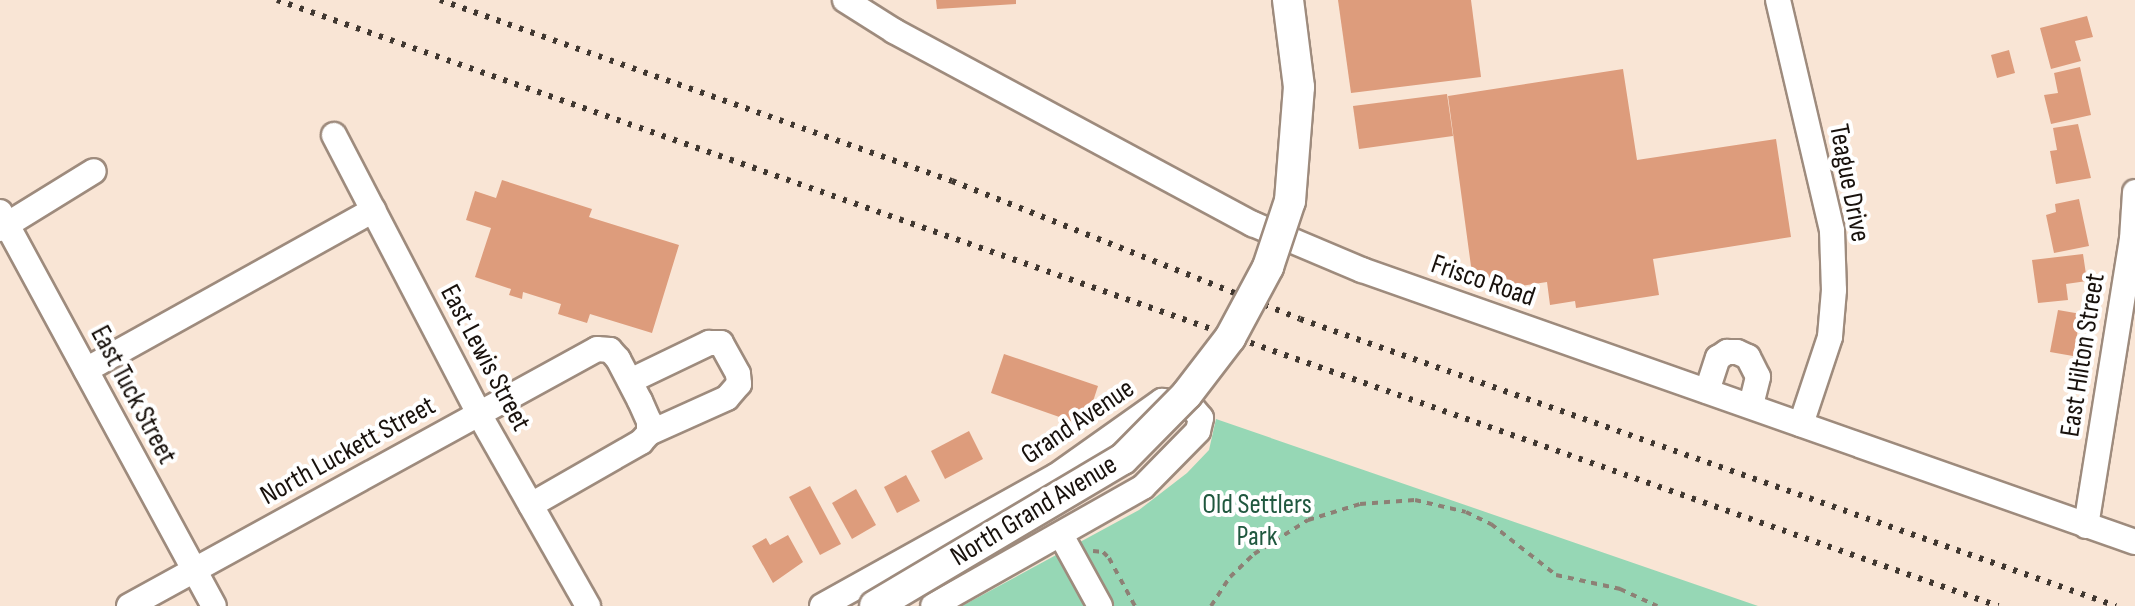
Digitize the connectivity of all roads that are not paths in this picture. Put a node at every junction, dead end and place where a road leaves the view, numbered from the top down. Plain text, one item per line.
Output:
1 (845, 0) edge
2 (1288, 0) edge
3 (1778, 0) edge
4 (334, 135) dead end
5 (94, 171) dead end
6 (2135, 192) edge
7 (373, 210) junction
8 (2, 222) edge
9 (86, 370) junction
10 (630, 381) junction
11 (1707, 391) junction
12 (1751, 406) junction
13 (479, 414) junction
14 (1801, 424) junction
15 (649, 433) junction
16 (531, 505) junction
17 (2086, 526) junction
18 (1061, 535) junction
19 (2135, 542) edge
20 (194, 570) junction
21 (129, 606) edge
22 (214, 606) edge
23 (588, 606) edge
24 (822, 606) edge
25 (875, 606) edge
26 (933, 606) edge
27 (1100, 606) edge

1 - 11 street, Frisco Road
2 - 25 main road, North Grand Avenue, bridge
3 - 14 street, Teague Drive
4 - 7 street, East Lewis Street
5 - 8 street
6 - 17 street, East Hilton Street
7 - 9 street
7 - 13 street, East Lewis Street
8 - 9 street, East Tuck Street
9 - 20 street, East Tuck Street
10 - 13 street, North Luckett Street
10 - 15 street
10 - 15 street
11 - 12 street, Frisco Road
11 - 12 street
12 - 14 street, Frisco Road
13 - 16 street, East Lewis Street
13 - 20 street, North Luckett Street
14 - 17 street, Frisco Road
15 - 16 street
16 - 23 street, East Lewis Street
17 - 19 street, Frisco Road
18 - 24 street, Grand Avenue
18 - 26 street, Grand Avenue
18 - 27 street
20 - 21 street, North Luckett Street
20 - 22 street, East Tuck Street

